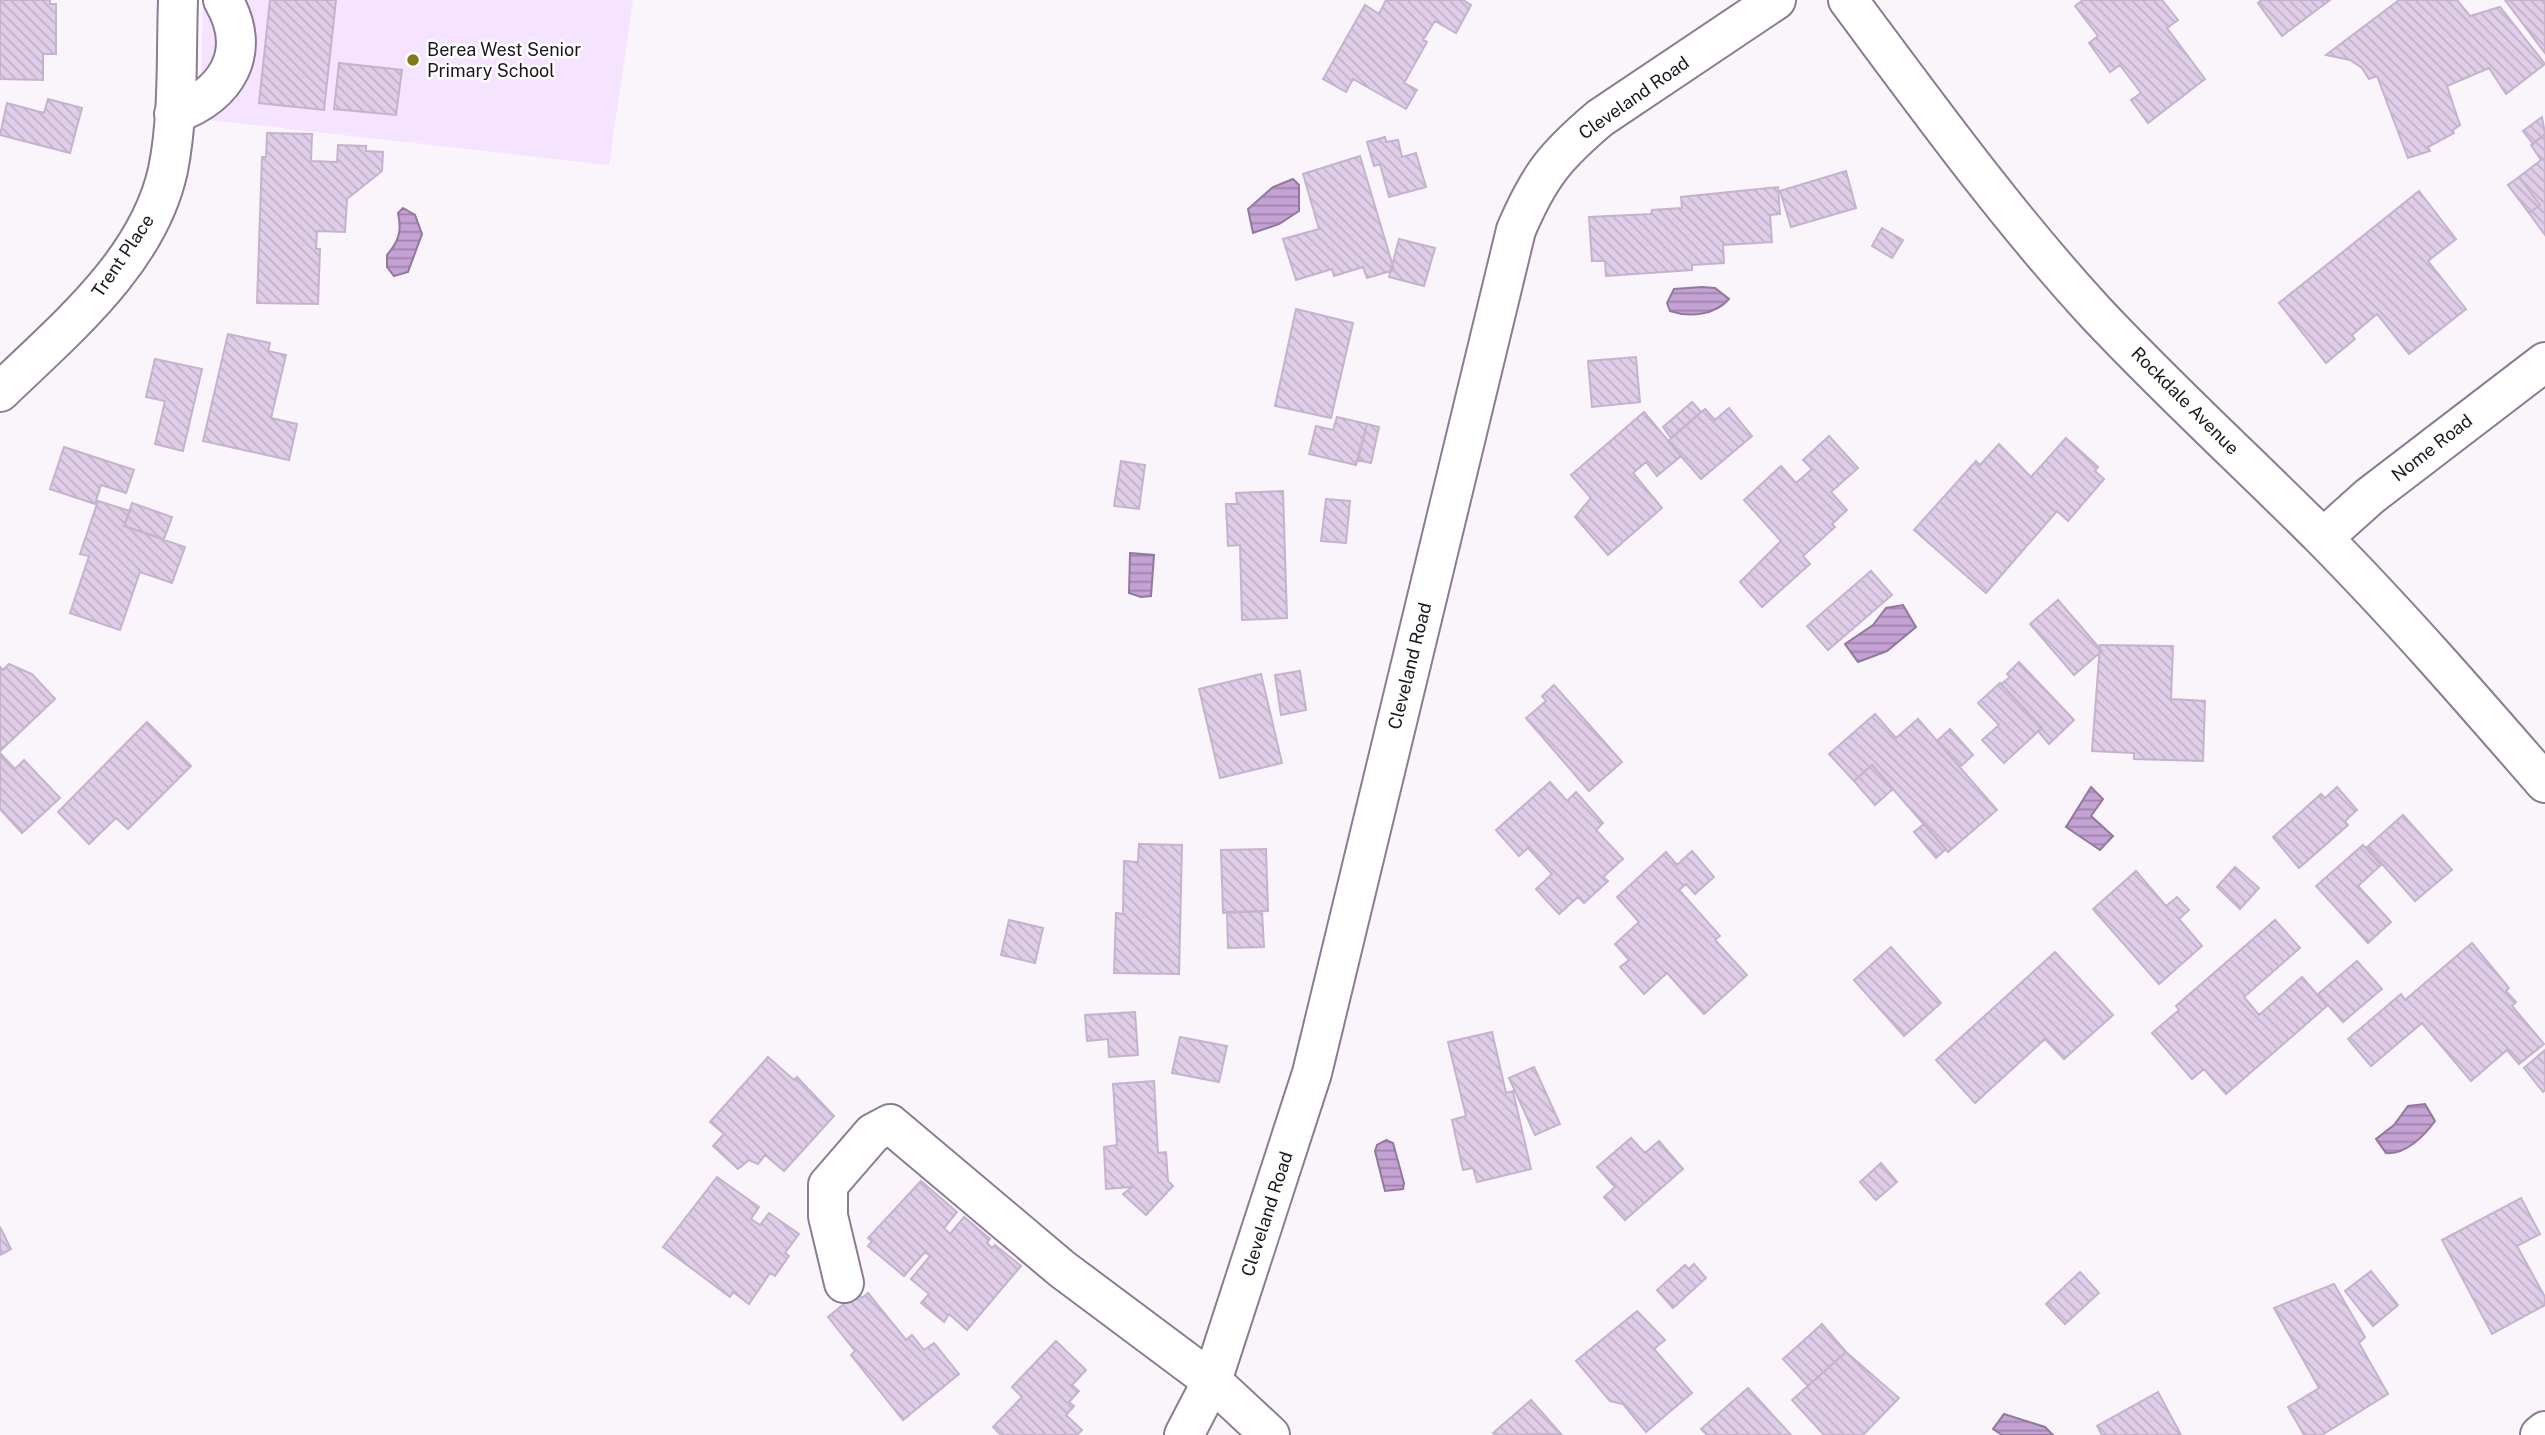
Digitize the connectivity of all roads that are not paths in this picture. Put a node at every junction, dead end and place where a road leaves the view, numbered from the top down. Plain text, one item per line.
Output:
1 (178, 0) edge
2 (223, 0) edge
3 (1776, 0) edge
4 (1848, 0) edge
5 (174, 114) junction
6 (2545, 362) edge
7 (0, 392) edge
8 (2323, 538) junction
9 (2545, 783) edge
10 (844, 1283) dead end
11 (1212, 1381) junction
12 (2545, 1431) edge
13 (1184, 1435) edge
14 (1270, 1435) edge
15 (2540, 1435) edge

1 - 5 street, Trent Place
2 - 5 street
3 - 11 street, Cleveland Road
4 - 8 street, Rockdale Avenue
5 - 7 street, Trent Place
6 - 8 street, Nome Road
8 - 9 street, Rockdale Avenue
10 - 11 street
11 - 13 street, Cleveland Road
11 - 14 street
12 - 15 street

